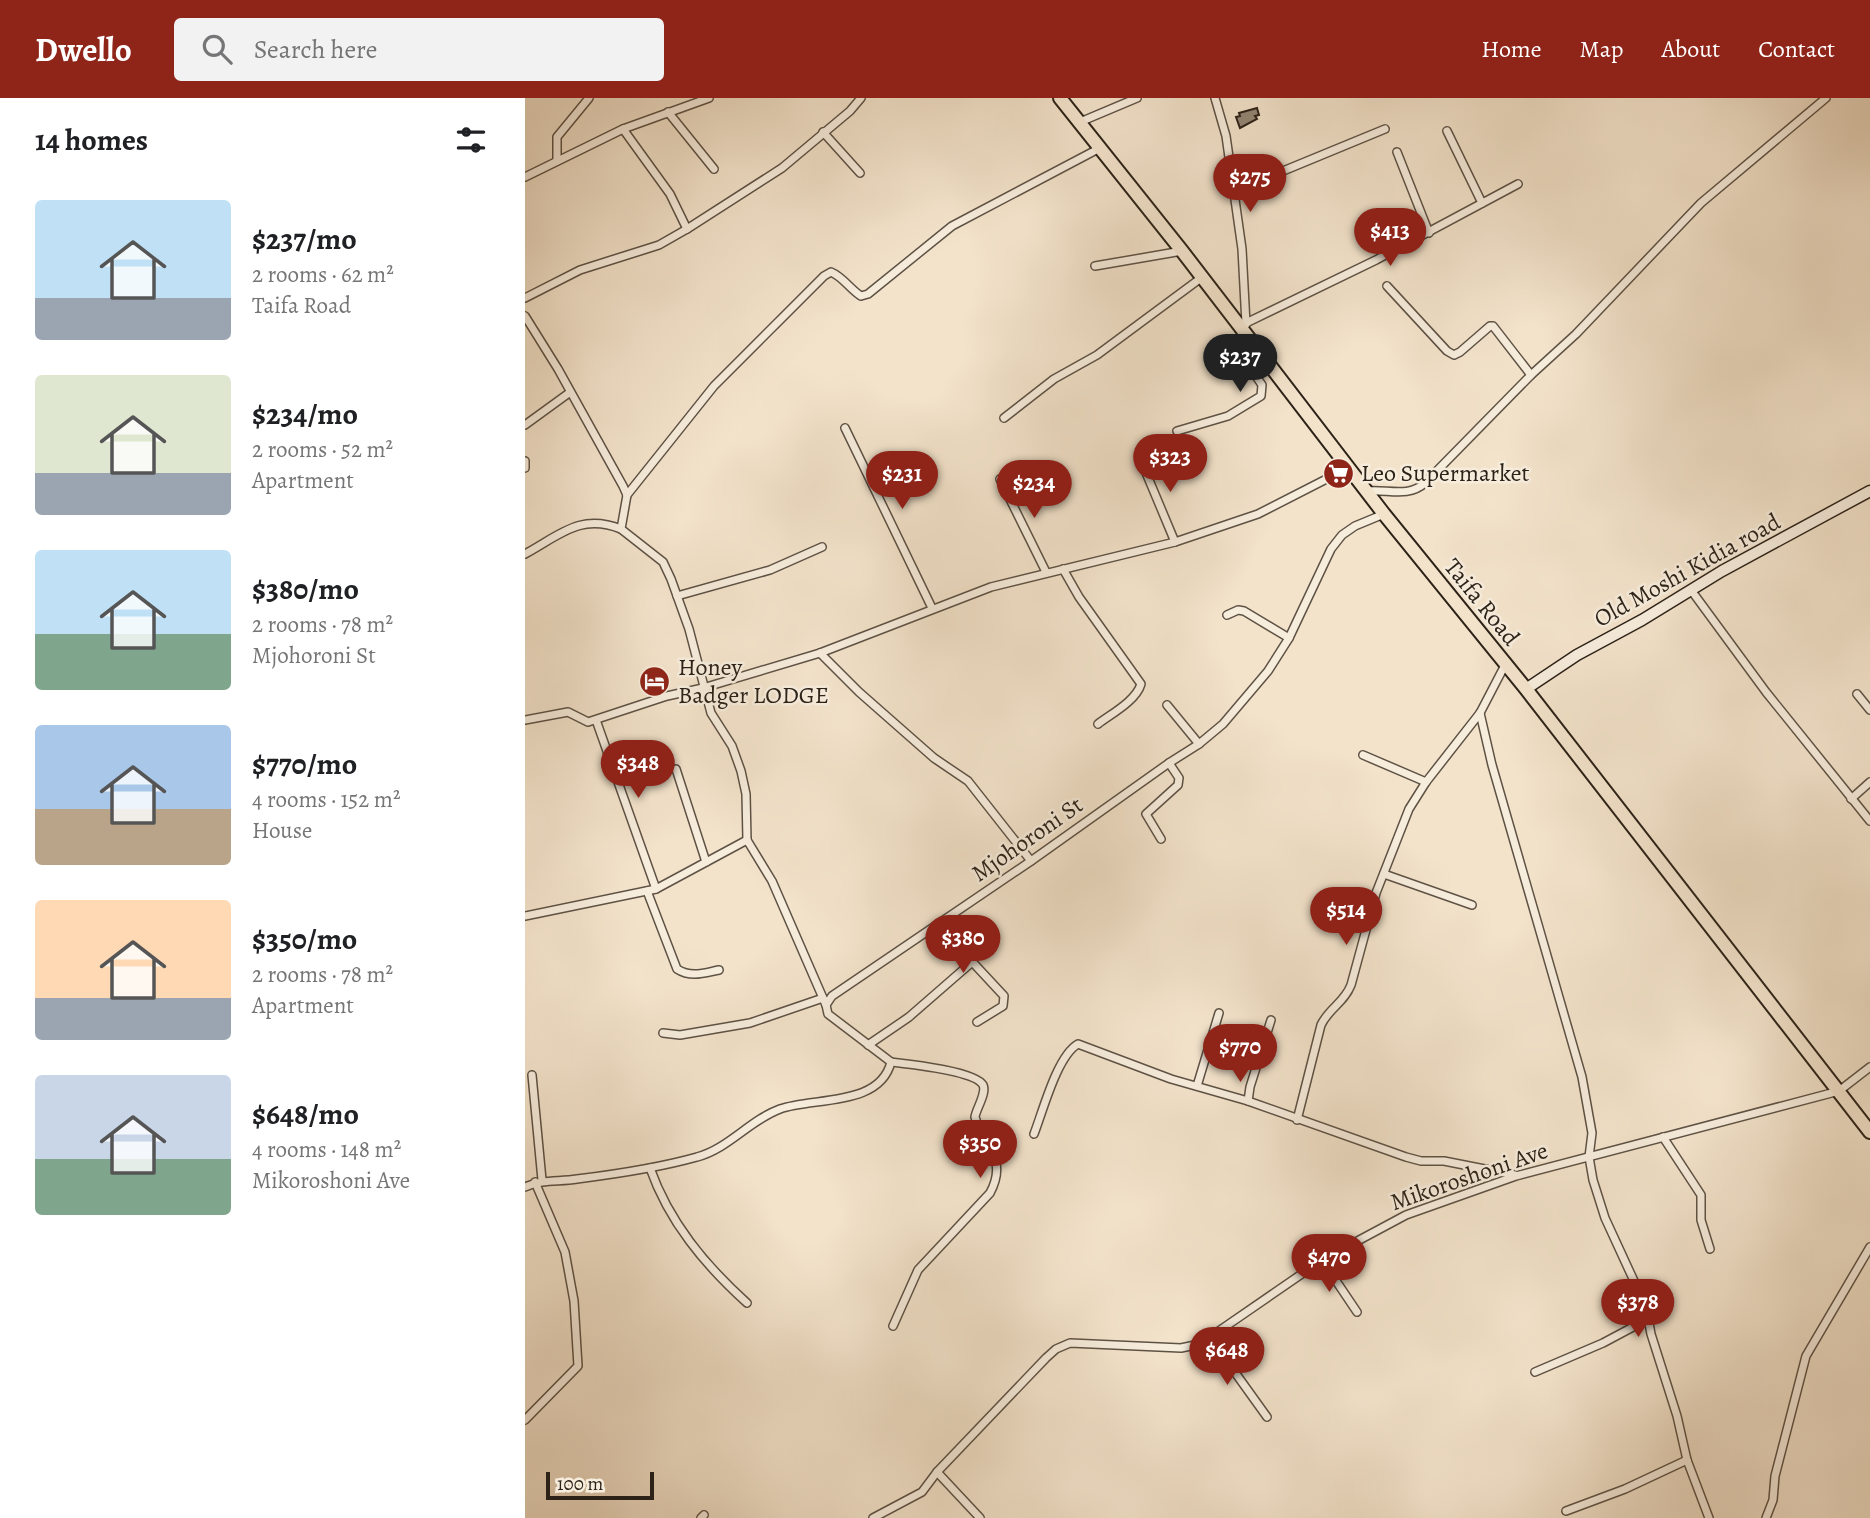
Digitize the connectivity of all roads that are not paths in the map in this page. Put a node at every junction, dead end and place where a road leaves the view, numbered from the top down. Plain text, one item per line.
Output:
1 (589, 98) edge
2 (709, 98) edge
3 (861, 98) edge
4 (1061, 98) edge
5 (1137, 98) edge
6 (1215, 98) edge
7 (1820, 100) edge
8 (667, 112) junction
9 (1080, 122) junction
10 (1385, 128) dead end
11 (623, 129) junction
12 (1447, 131) dead end
13 (823, 132) junction
14 (1100, 148) junction
15 (1397, 152) dead end
16 (557, 161) junction
17 (714, 169) dead end
18 (860, 173) dead end
19 (525, 177) edge
20 (1518, 184) dead end
21 (1232, 192) junction
22 (1482, 204) junction
23 (687, 229) junction
24 (1429, 233) junction
25 (1182, 251) junction
26 (1095, 266) dead end
27 (1201, 278) junction
28 (1387, 286) dead end
29 (525, 298) edge
30 (525, 316) edge
31 (1246, 333) junction
32 (1531, 375) junction
33 (569, 393) junction
34 (1004, 418) dead end
35 (525, 425) edge
36 (845, 428) dead end
37 (1177, 431) dead end
38 (1139, 456) dead end
39 (525, 461) edge
40 (1350, 467) junction
41 (525, 468) edge
42 (1000, 479) dead end
43 (1367, 491) junction
44 (627, 495) junction
45 (1868, 495) edge
46 (1384, 514) junction
47 (621, 529) junction
48 (1175, 542) junction
49 (822, 547) dead end
50 (525, 554) edge
51 (1063, 569) junction
52 (1046, 572) junction
53 (1691, 590) junction
54 (677, 596) junction
55 (932, 608) junction
56 (1227, 615) dead end
57 (1289, 638) junction
58 (820, 653) junction
59 (1505, 664) junction
60 (703, 688) junction
61 (1526, 689) junction
62 (1857, 694) dead end
63 (1167, 705) dead end
64 (1870, 710) edge
65 (1480, 713) junction
66 (525, 720) edge
67 (596, 720) junction
68 (1098, 724) dead end
69 (1199, 744) junction
70 (1363, 755) dead end
71 (1169, 763) junction
72 (676, 769) dead end
73 (1426, 782) junction
74 (1870, 782) edge
75 (1851, 799) junction
76 (1870, 821) edge
77 (1161, 839) dead end
78 (747, 840) junction
79 (1031, 861) junction
80 (706, 862) junction
81 (1384, 874) junction
82 (651, 890) junction
83 (1472, 905) dead end
84 (525, 916) edge
85 (938, 925) junction
86 (971, 964) junction
87 (719, 970) dead end
88 (824, 1002) junction
89 (1219, 1013) dead end
90 (1271, 1020) dead end
91 (977, 1022) dead end
92 (663, 1033) dead end
93 (868, 1045) junction
94 (891, 1062) junction
95 (1870, 1067) edge
96 (532, 1075) dead end
97 (1197, 1086) junction
98 (1839, 1091) junction
99 (1248, 1101) junction
100 (1297, 1120) junction
101 (1870, 1132) edge
102 (1034, 1134) dead end
103 (1663, 1137) junction
104 (1590, 1157) junction
105 (650, 1168) junction
106 (1516, 1175) junction
107 (538, 1181) junction
108 (525, 1187) edge
109 (1870, 1247) edge
110 (1710, 1249) dead end
111 (1322, 1260) junction
112 (747, 1303) dead end
113 (1357, 1312) dead end
114 (1648, 1319) junction
115 (893, 1326) dead end
116 (1211, 1339) junction
117 (1535, 1372) dead end
118 (1268, 1417) dead end
119 (525, 1420) edge
120 (1687, 1460) junction
121 (937, 1472) junction
122 (1566, 1511) dead end
123 (873, 1518) edge
124 (980, 1518) edge
125 (1709, 1518) edge
126 (1766, 1518) edge

1 - 16 street
2 - 8 street
3 - 13 street
4 - 9 highway, Taifa Road
5 - 9 street
6 - 21 street
7 - 32 street
8 - 11 street
8 - 17 street
9 - 14 highway, Taifa Road
10 - 21 street
11 - 16 street
11 - 23 street
12 - 22 street
13 - 18 street
13 - 23 street
14 - 25 highway, Taifa Road
14 - 44 street
15 - 24 street
16 - 19 street
20 - 22 street
21 - 31 street
22 - 24 street
23 - 29 street
24 - 31 street
25 - 26 street
25 - 27 highway, Taifa Road
27 - 31 highway, Taifa Road
27 - 34 street
28 - 32 street
30 - 33 street
31 - 37 street
31 - 40 highway, Taifa Road
32 - 43 street
33 - 35 street
33 - 44 street
36 - 55 street
38 - 48 street
39 - 41 street
40 - 43 highway, Taifa Road
40 - 48 street
42 - 52 street
43 - 46 highway, Taifa Road
44 - 47 street
45 - 53 street, Old Moshi Kidia road
46 - 57 street, Mjohoroni St
46 - 59 highway, Taifa Road
47 - 50 street
47 - 54 street
48 - 51 street
49 - 54 street
51 - 52 street
51 - 68 street
52 - 55 street
53 - 61 street, Old Moshi Kidia road
53 - 75 street
54 - 60 street
55 - 58 street
56 - 57 street
57 - 69 street, Mjohoroni St
58 - 60 street
58 - 79 street
59 - 61 highway, Taifa Road
59 - 65 street
60 - 67 street
60 - 78 street
61 - 98 highway, Taifa Road
62 - 64 street
63 - 69 street
65 - 73 street
65 - 104 street
66 - 67 street
67 - 82 street
69 - 71 street, Mjohoroni St
70 - 73 street
71 - 77 street
71 - 79 street, Mjohoroni St
72 - 80 street
73 - 81 street
74 - 75 street
75 - 76 street
78 - 80 street
78 - 88 street
79 - 85 street, Mjohoroni St
80 - 82 street
81 - 83 street
81 - 100 street
82 - 84 street
82 - 87 street
85 - 86 street
85 - 88 street, Mjohoroni St
86 - 91 street
86 - 93 street
88 - 92 street
88 - 93 street
89 - 97 street
90 - 99 street
93 - 94 street
94 - 105 street
94 - 115 street
95 - 98 street
96 - 107 street
97 - 99 street
97 - 102 street
98 - 101 highway, Taifa Road
98 - 103 street, Mikoroshoni Ave
99 - 100 street
100 - 106 street
103 - 104 street, Mikoroshoni Ave
103 - 110 street
104 - 106 street, Mikoroshoni Ave
104 - 114 street
105 - 107 street
105 - 112 street
106 - 111 street, Mikoroshoni Ave
107 - 108 street
107 - 119 street
109 - 126 street
111 - 113 street
111 - 116 street, Mikoroshoni Ave
114 - 117 street
114 - 120 street
116 - 118 street
116 - 121 street, Mikoroshoni Ave
120 - 122 street
120 - 125 street
121 - 123 street, Mikoroshoni Ave
121 - 124 street

